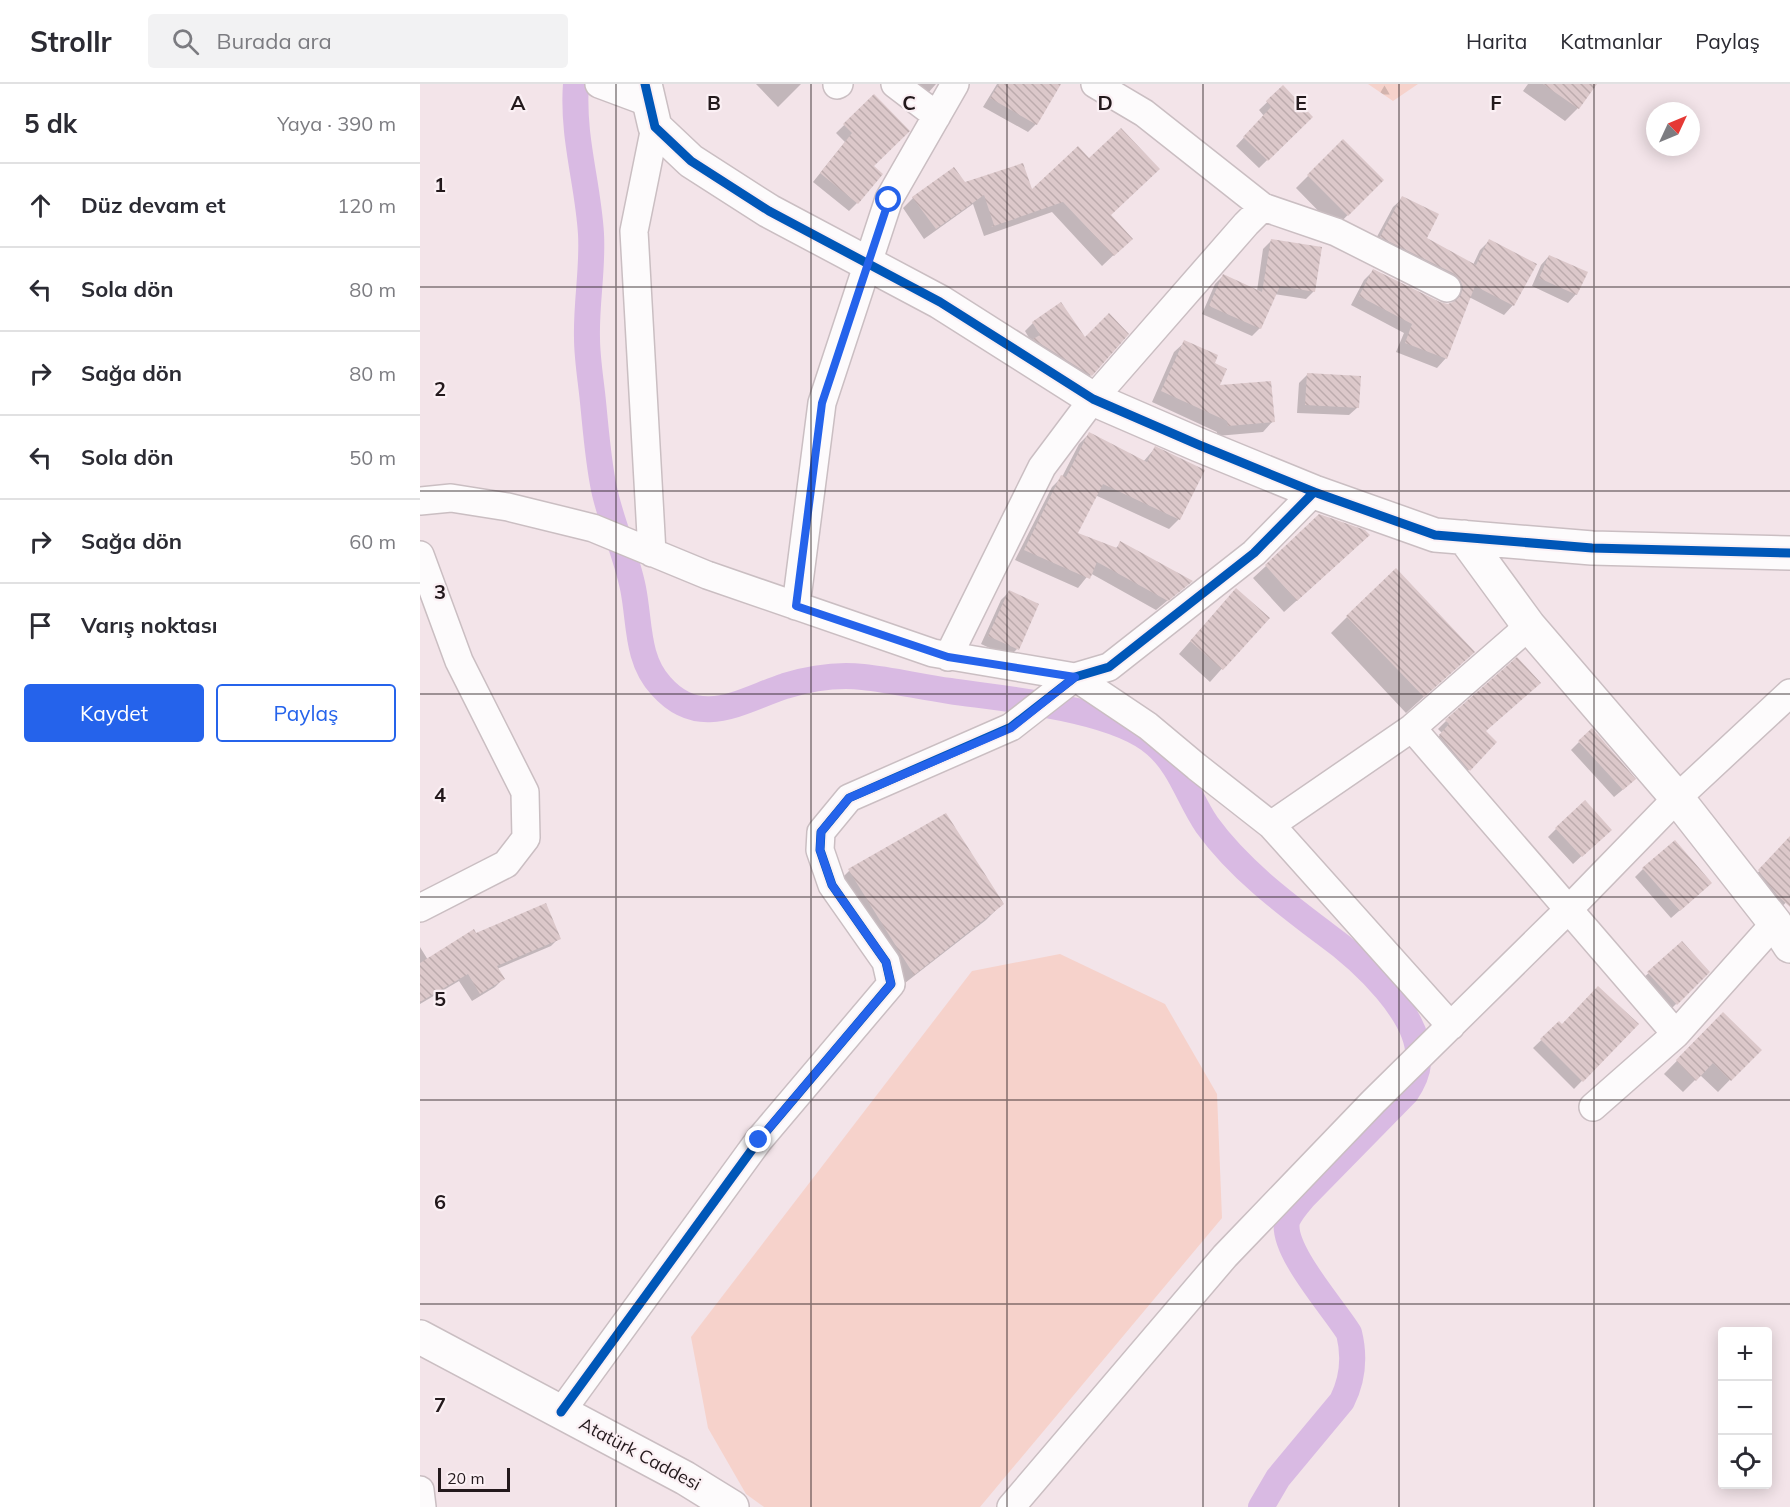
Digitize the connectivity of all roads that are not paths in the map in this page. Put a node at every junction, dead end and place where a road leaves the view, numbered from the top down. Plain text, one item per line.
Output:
1 (599, 84) edge
2 (895, 84) edge
3 (955, 84) edge
4 (1095, 84) edge
5 (650, 105) edge
6 (937, 116) junction
7 (1263, 207) junction
8 (867, 263) junction
9 (1446, 288) dead end
10 (1094, 399) junction
11 (1314, 492) junction
12 (420, 501) edge
13 (1464, 537) junction
14 (644, 549) junction
15 (1790, 553) edge
16 (420, 555) edge
17 (796, 606) junction
18 (1529, 626) junction
19 (948, 657) junction
20 (1075, 677) junction
21 (1790, 693) edge
22 (1412, 728) junction
23 (1677, 798) junction
24 (1271, 825) junction
25 (420, 908) edge
26 (1569, 909) junction
27 (1782, 934) edge
28 (1451, 1026) junction
29 (1676, 1034) junction
30 (1593, 1107) dead end
31 (420, 1337) edge
32 (561, 1412) junction
33 (420, 1490) edge
34 (422, 1507) edge
35 (732, 1507) edge
36 (1011, 1507) edge

1 - 5 street
2 - 6 street
3 - 6 street
4 - 7 street
5 - 8 street
5 - 14 street
6 - 8 street
7 - 9 street
7 - 10 street
8 - 10 street
8 - 17 street
10 - 11 street
10 - 19 street
11 - 13 street
11 - 20 street
12 - 14 street
13 - 15 street
13 - 18 street
14 - 17 street
16 - 25 street
17 - 19 street
18 - 22 street
18 - 23 street
19 - 20 street
20 - 24 street
20 - 32 street
21 - 23 street
22 - 24 street
22 - 26 street
23 - 26 street
23 - 27 street
24 - 28 street
26 - 28 street
26 - 29 street
27 - 29 street
28 - 36 street
29 - 30 street
31 - 32 street, Atatürk Caddesi
32 - 35 street, Atatürk Caddesi
33 - 34 street

